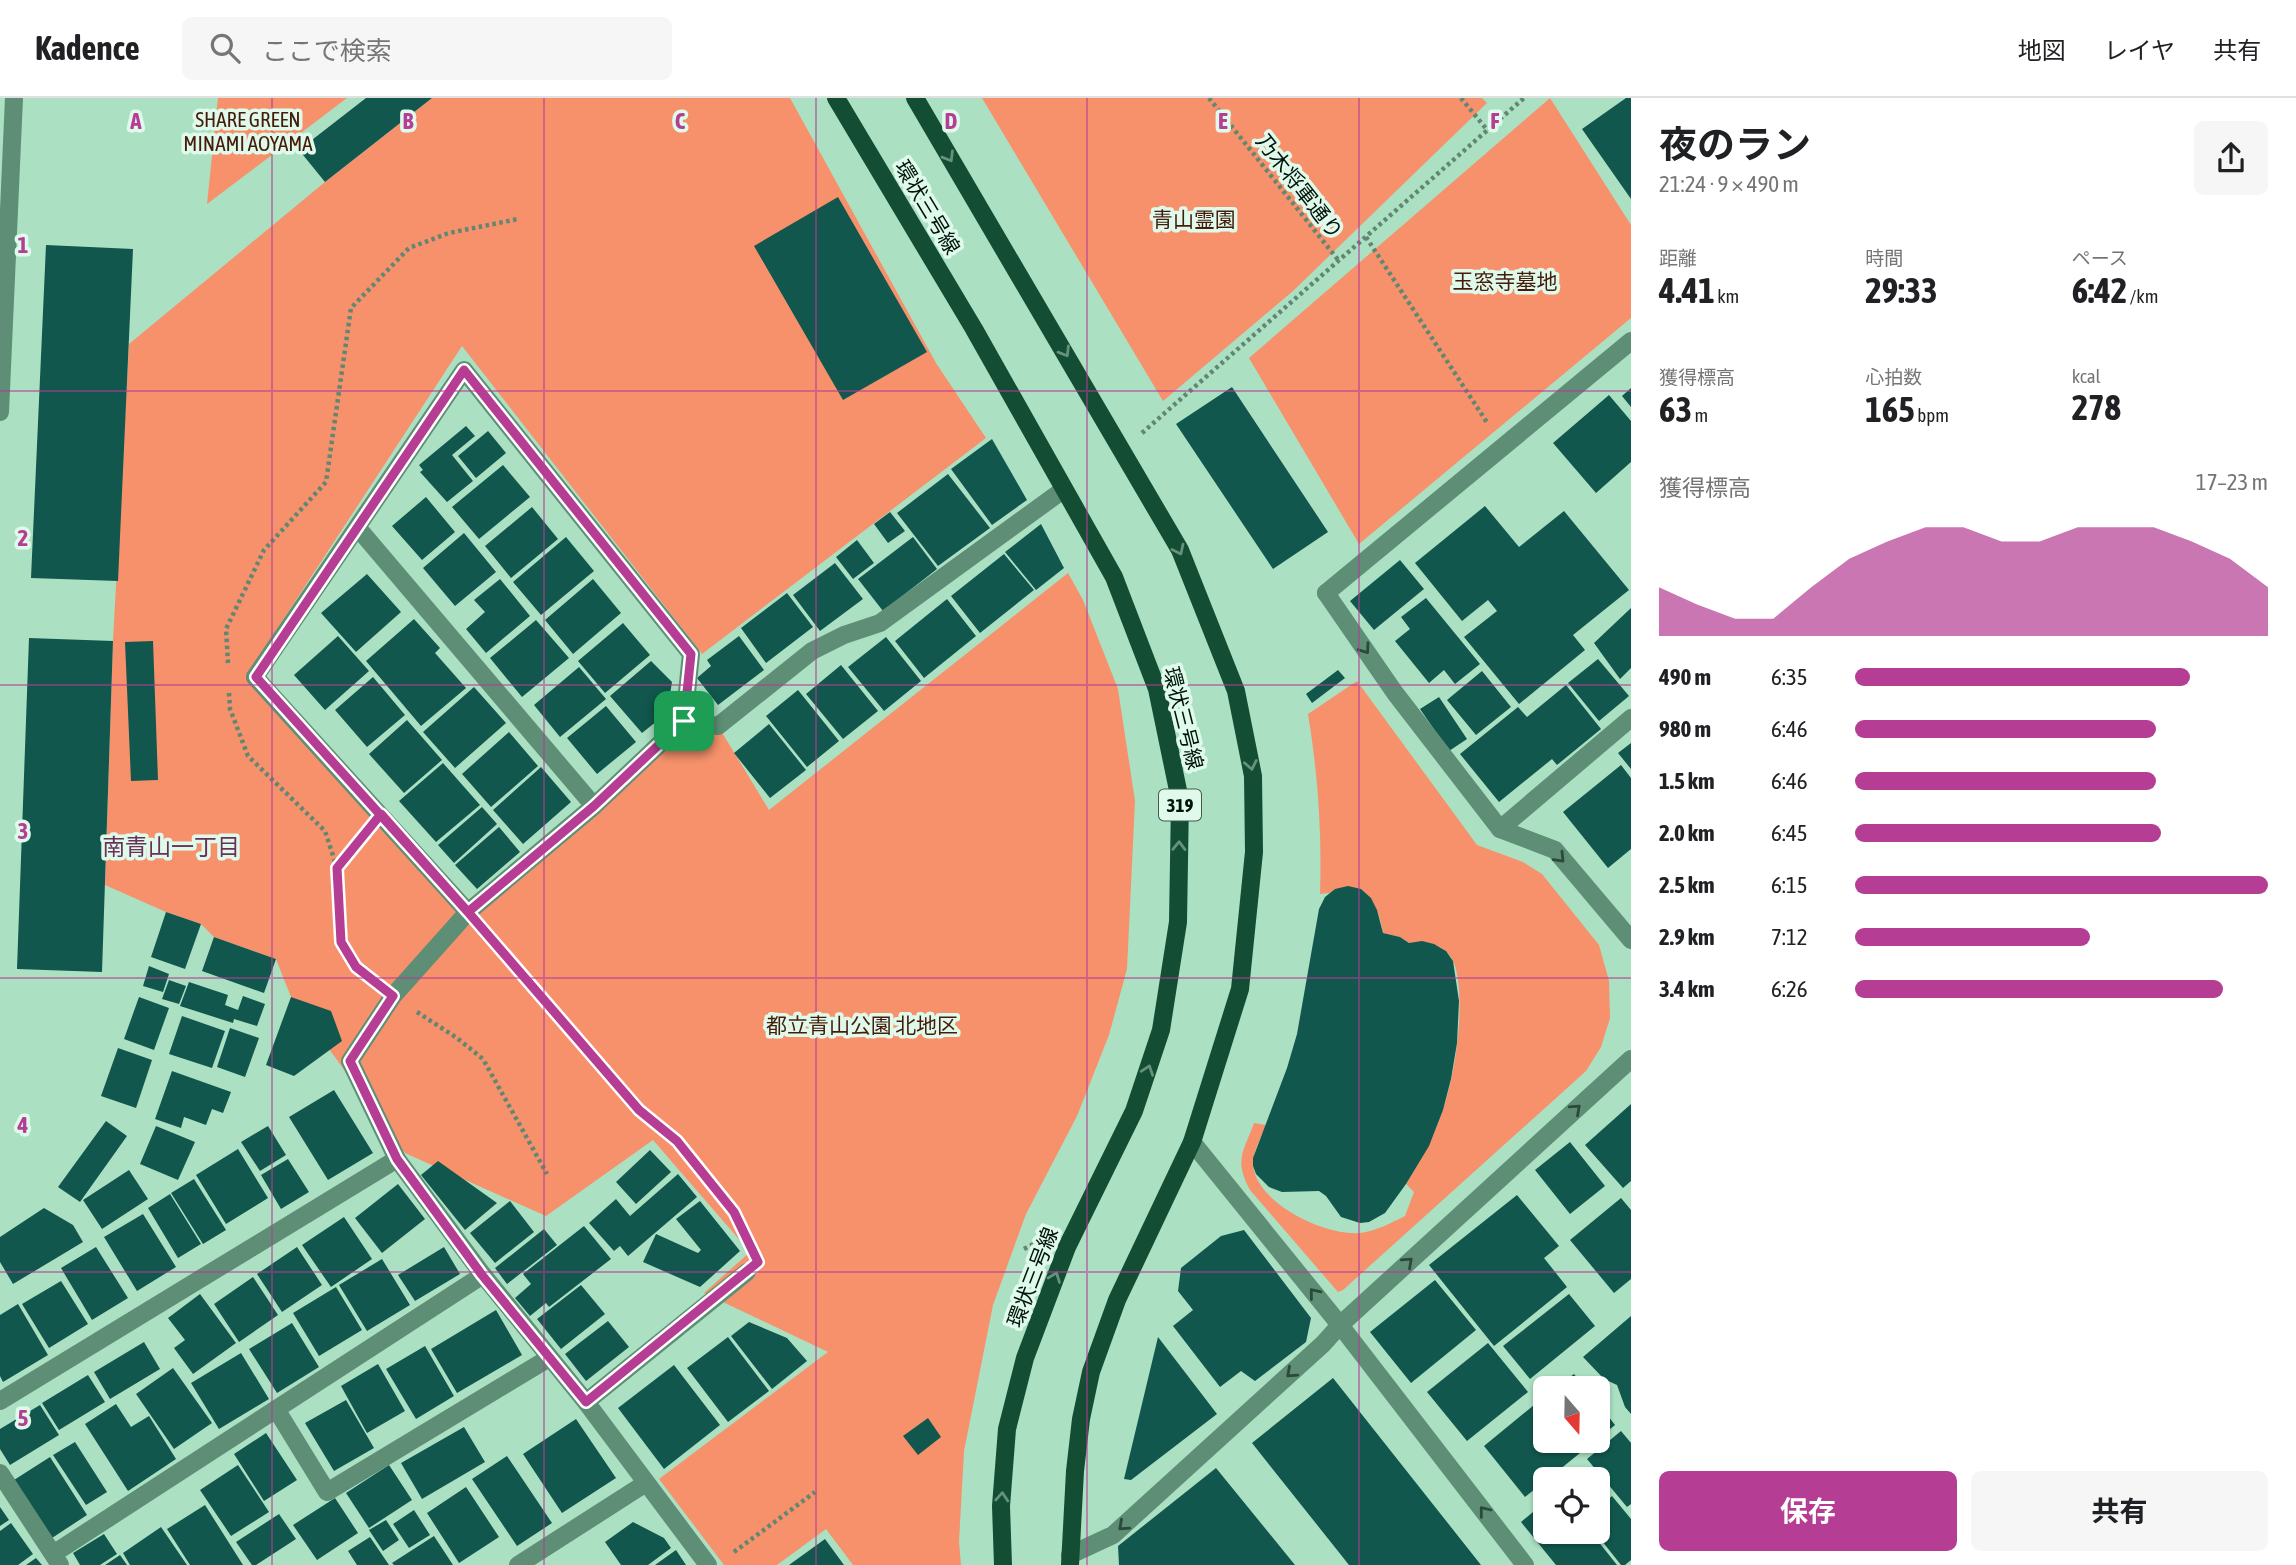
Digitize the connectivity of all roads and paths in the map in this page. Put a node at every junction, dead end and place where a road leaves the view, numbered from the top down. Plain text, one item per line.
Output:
1 (836, 98) edge
2 (915, 98) edge
3 (1209, 98) edge
4 (1461, 98) edge
5 (1524, 98) edge
6 (9, 99) edge
7 (1488, 131) junction
8 (517, 219) dead end
9 (1366, 237) junction
10 (1339, 261) junction
11 (1631, 341) edge
12 (0, 412) edge
13 (1503, 447) junction
14 (1122, 449) junction
15 (1063, 490) junction
16 (357, 527) junction
17 (228, 669) dead end
18 (229, 683) dead end
19 (1631, 718) edge
20 (684, 721) junction
21 (594, 806) junction
22 (381, 814) junction
23 (1500, 829) junction
24 (337, 868) junction
25 (468, 912) junction
26 (1631, 940) edge
27 (393, 996) junction
28 (1631, 1059) edge
29 (1192, 1142) junction
30 (397, 1159) junction
31 (547, 1174) dead end
32 (1042, 1239) dead end
33 (1024, 1249) dead end
34 (747, 1272) joint
35 (482, 1275) junction
36 (1340, 1325) junction
37 (549, 1357) junction
38 (0, 1401) edge
39 (586, 1402) junction
40 (276, 1409) junction
41 (0, 1473) edge
42 (646, 1483) junction
43 (815, 1492) dead end
44 (727, 1557) dead end
45 (56, 1559) edge
46 (1070, 1560) edge
47 (518, 1565) edge
48 (708, 1565) edge
49 (1003, 1565) edge
50 (1525, 1565) edge

1 - 15 main road, 環状三号線 / 319
2 -> 14 main road, 環状三号線
3 - 10 path, 乃木将軍通り
4 - 7 path
5 - 7 path
6 - 12 street
7 - 9 path
8 - 17 path
9 - 10 path
9 - 13 path
10 - 14 path
11 - 13 street
13 -> 23 street
14 -> 29 main road, 環状三号線
15 - 20 street
49 -> 15 main road, 環状三号線 / 319
16 - 20 street
16 - 21 street
16 - 22 street
18 - 24 path
19 - 23 street
20 - 21 street
21 - 25 street
22 - 24 path
22 - 25 street
23 -> 26 street
24 - 27 path
25 - 27 street
25 - 34 path
27 - 30 street
27 - 31 path
36 -> 28 street
36 -> 29 street
29 - 46 main road, 環状三号線
30 - 35 street
30 - 38 street
32 - 33 path
34 - 39 street
35 - 37 street
35 - 40 street
36 -> 46 street
50 -> 36 street
37 - 39 street
37 - 40 street
39 - 42 street
40 - 45 street
41 - 45 street
42 - 47 street
42 - 48 street
43 - 44 path

